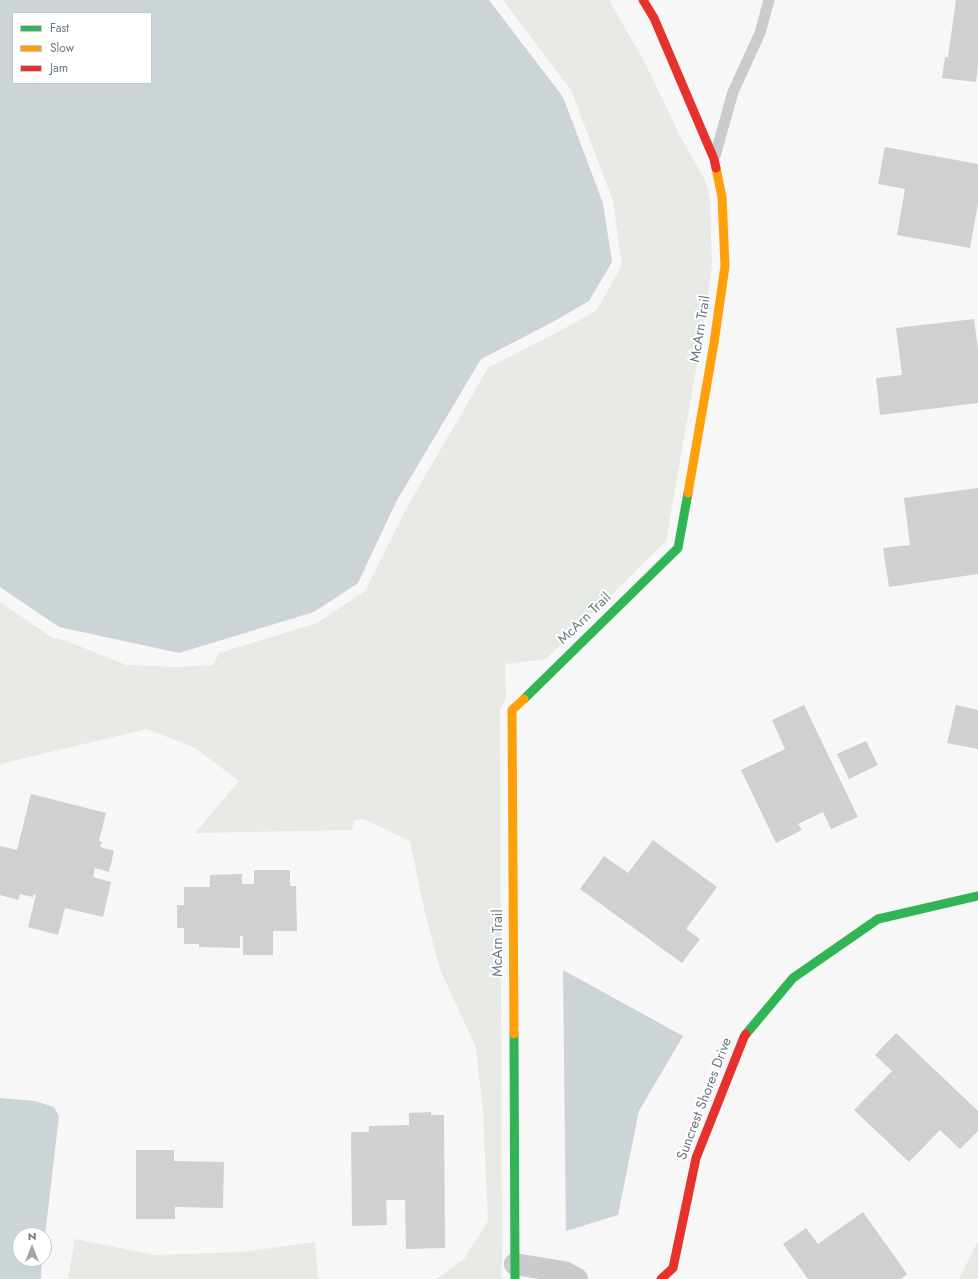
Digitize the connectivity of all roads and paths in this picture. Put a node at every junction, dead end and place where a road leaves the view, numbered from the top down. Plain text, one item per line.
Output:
1 (643, 0) edge
2 (769, 0) edge
3 (714, 159) junction
4 (978, 896) edge
5 (515, 1271) edge
6 (578, 1279) edge
7 (661, 1279) edge

1 - 3 street, McArn Trail
2 - 3 lane
3 - 5 street, McArn Trail
4 - 7 street, Suncrest Shores Drive
5 - 6 street

